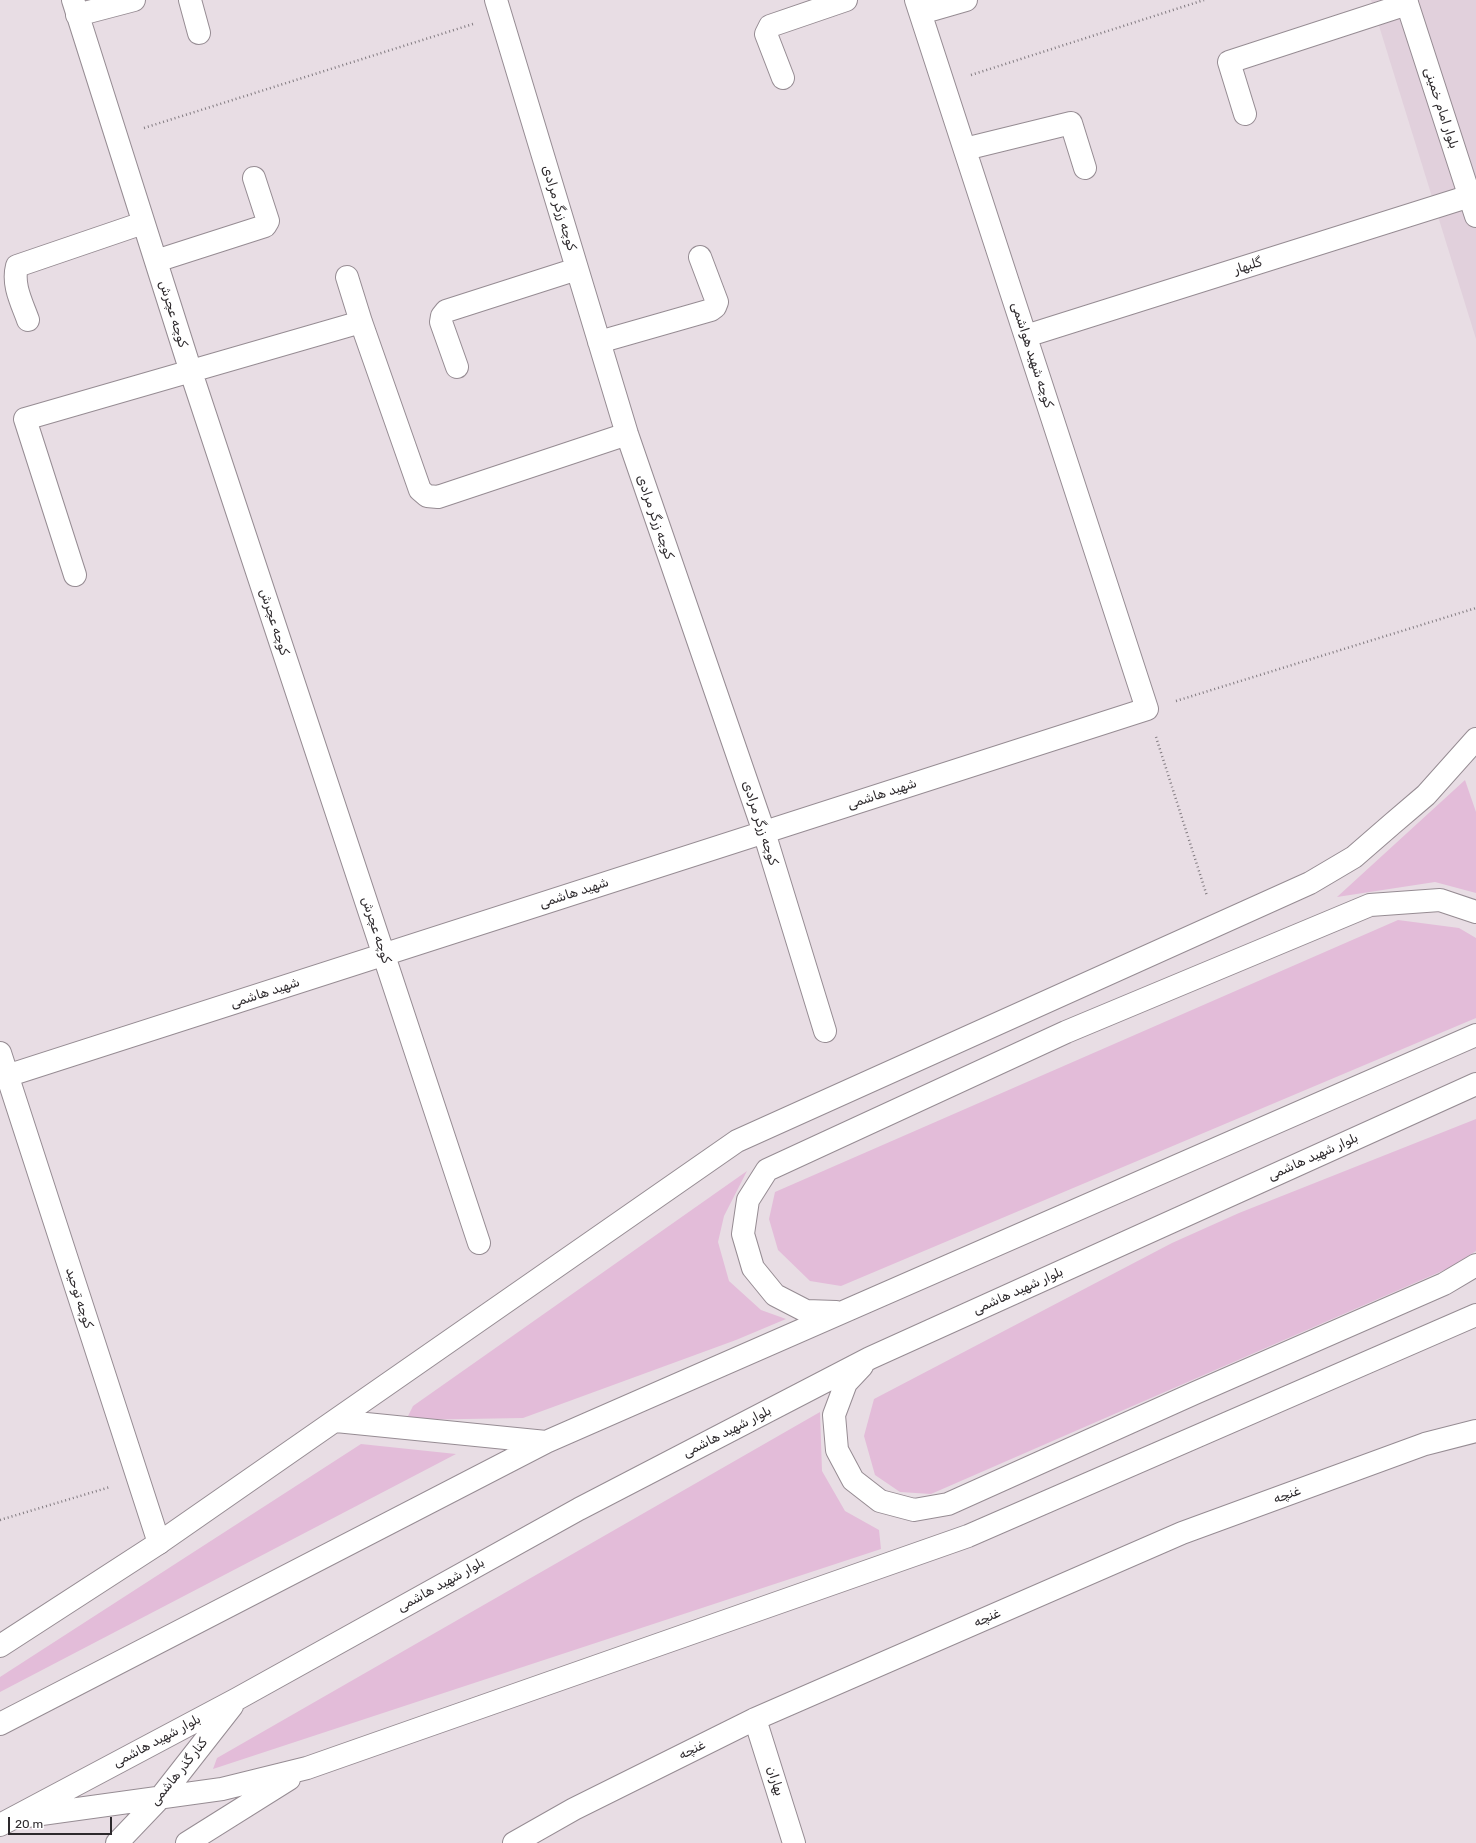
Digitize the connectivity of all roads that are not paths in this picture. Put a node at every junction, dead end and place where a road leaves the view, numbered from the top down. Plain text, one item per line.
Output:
1 (134, 0) edge
2 (190, 0) edge
3 (846, 0) edge
4 (966, 0) edge
5 (1407, 2) edge
6 (918, 6) edge
7 (75, 7) edge
8 (498, 8) edge
9 (199, 33) dead end
10 (783, 78) dead end
11 (1245, 114) dead end
12 (965, 149) junction
13 (1085, 168) dead end
14 (254, 178) dead end
15 (1473, 206) edge
16 (143, 223) junction
17 (700, 257) dead end
18 (156, 261) junction
19 (577, 269) junction
20 (347, 277) dead end
21 (28, 320) dead end
22 (361, 322) junction
23 (1026, 336) junction
24 (599, 342) junction
25 (457, 367) dead end
26 (191, 372) junction
27 (627, 434) junction
28 (75, 575) dead end
29 (1147, 709) joint
30 (1476, 739) edge
31 (764, 832) junction
32 (1476, 912) edge
33 (384, 954) junction
34 (825, 1030) dead end
35 (1476, 1035) edge
36 (0, 1053) edge
37 (4, 1077) edge
38 (1476, 1084) edge
39 (479, 1243) dead end
40 (1476, 1265) edge
41 (842, 1313) junction
42 (1476, 1315) edge
43 (870, 1358) junction
44 (336, 1421) junction
45 (1476, 1431) edge
46 (546, 1442) junction
47 (158, 1544) junction
48 (0, 1646) edge
49 (237, 1699) junction
50 (755, 1719) junction
51 (0, 1724) edge
52 (307, 1768) junction
53 (160, 1798) junction
54 (6, 1821) edge
55 (117, 1843) edge
56 (187, 1843) edge
57 (514, 1843) edge
58 (794, 1843) edge

1 - 7 main road
2 - 9 main road
3 - 10 main road
4 - 6 main road
5 - 11 main road
5 - 15 main road, بلوار امام خمینی
6 - 12 main road, کوچه شهید هواشمی
7 - 16 main road, کوچه عچرش
8 - 19 main road, کوچه زرگر مرادی
12 - 13 main road
12 - 23 main road, کوچه شهید هواشمی
14 - 18 main road
15 - 23 main road, گلبهار
16 - 18 main road, کوچه عچرش
16 - 21 main road
17 - 24 main road
18 - 26 main road, کوچه عچرش
19 - 24 main road, کوچه زرگر مرادی
19 - 25 main road
20 - 22 main road
22 - 26 main road
22 - 27 main road
23 - 29 main road, کوچه شهید هواشمی
24 - 27 main road, کوچه زرگر مرادی
26 - 28 main road
26 - 33 main road, کوچه عچرش
27 - 31 main road, کوچه زرگر مرادی
29 - 31 main road, شهید هاشمی
30 - 44 main road
31 - 33 main road, شهید هاشمی
31 - 34 main road, کوچه زرگر مرادی
32 - 41 main road
33 - 37 main road, شهید هاشمی
33 - 39 main road, کوچه عچرش
35 - 41 main road
36 - 37 main road, کوچه توحید
37 - 47 main road, کوچه توحید
38 - 43 main road, بلوار شهید هاشمی
40 - 43 main road
41 - 46 main road
42 - 52 main road
43 - 49 main road, بلوار شهید هاشمی
44 - 46 main road
44 - 47 main road
45 - 50 main road, غنچه
46 - 51 main road
47 - 48 main road
49 - 53 main road, کنار گذر هاشمی
49 - 54 main road, بلوار شهید هاشمی
50 - 57 main road, غنچه
50 - 58 main road, بهاران
52 - 53 main road
52 - 56 main road
53 - 54 main road
53 - 55 main road, کنار گذر هاشمی

